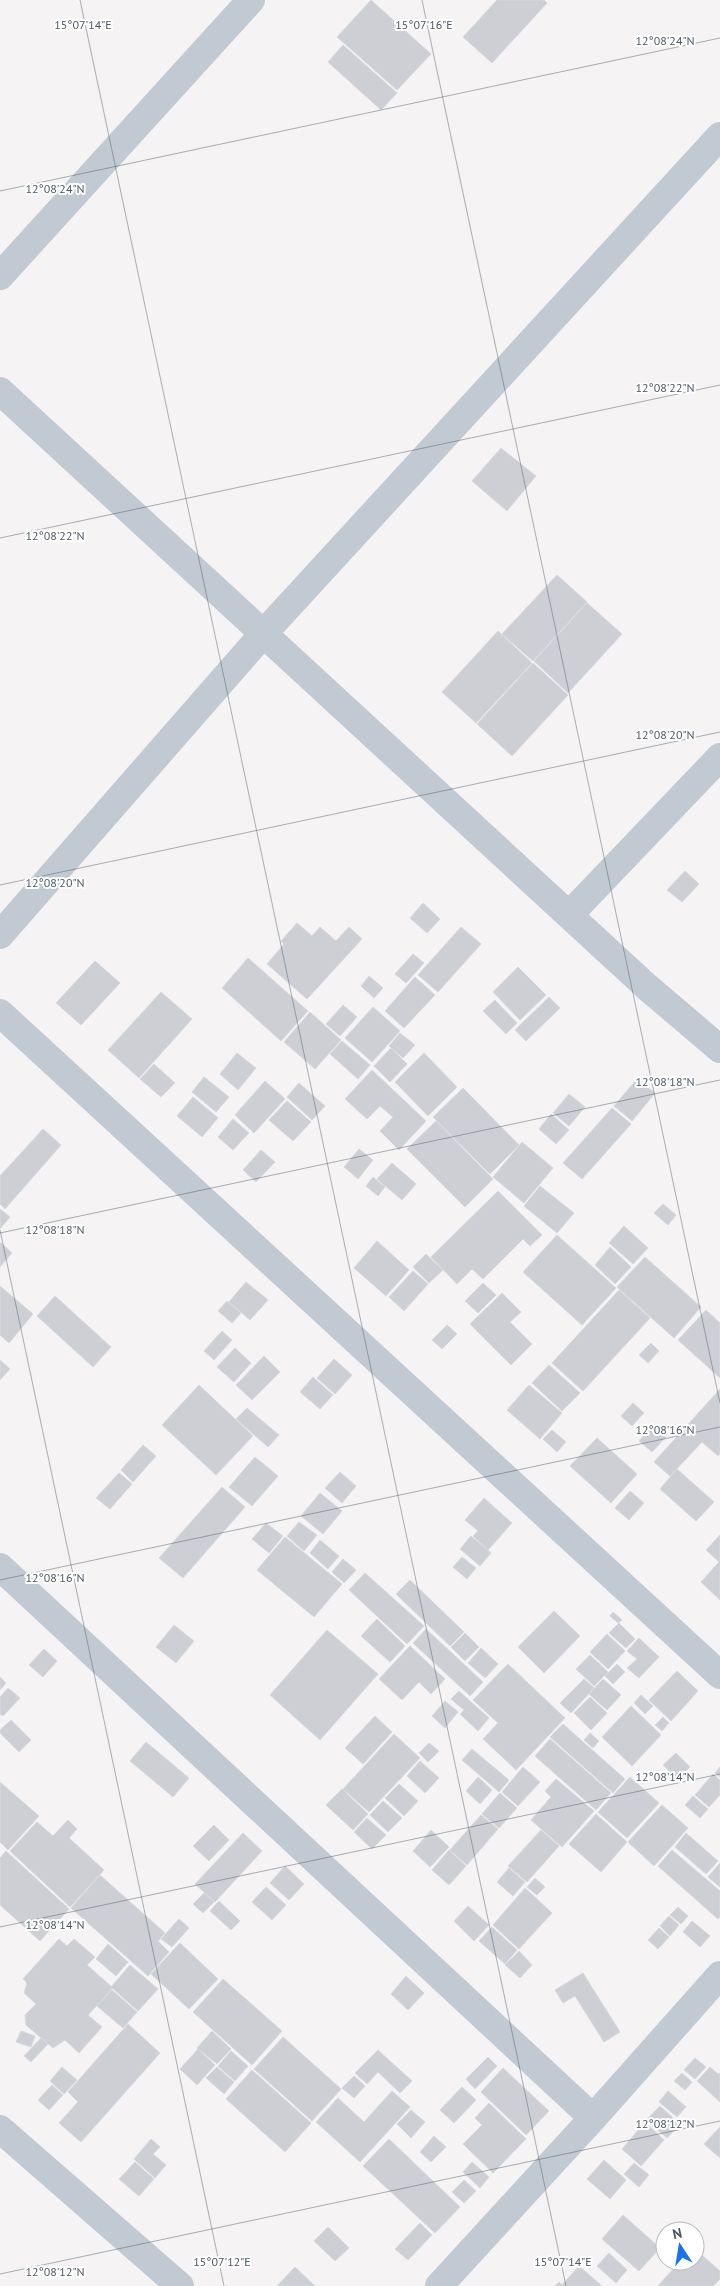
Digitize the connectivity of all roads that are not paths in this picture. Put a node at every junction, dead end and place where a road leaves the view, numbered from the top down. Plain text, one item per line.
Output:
1 (251, 0) edge
2 (720, 136) edge
3 (0, 276) edge
4 (0, 391) edge
5 (263, 634) junction
6 (720, 757) edge
7 (569, 915) junction
8 (0, 935) edge
9 (0, 1013) edge
10 (720, 1049) edge
11 (0, 1567) edge
12 (720, 1675) edge
13 (720, 1975) edge
14 (593, 2118) junction
15 (0, 2129) edge
16 (180, 2286) edge
17 (439, 2286) edge

1 - 3 street
2 - 5 street
4 - 5 street
5 - 7 street
5 - 8 street
6 - 7 street
7 - 10 street
9 - 12 street
11 - 14 street
13 - 14 street
14 - 17 street
15 - 16 street

